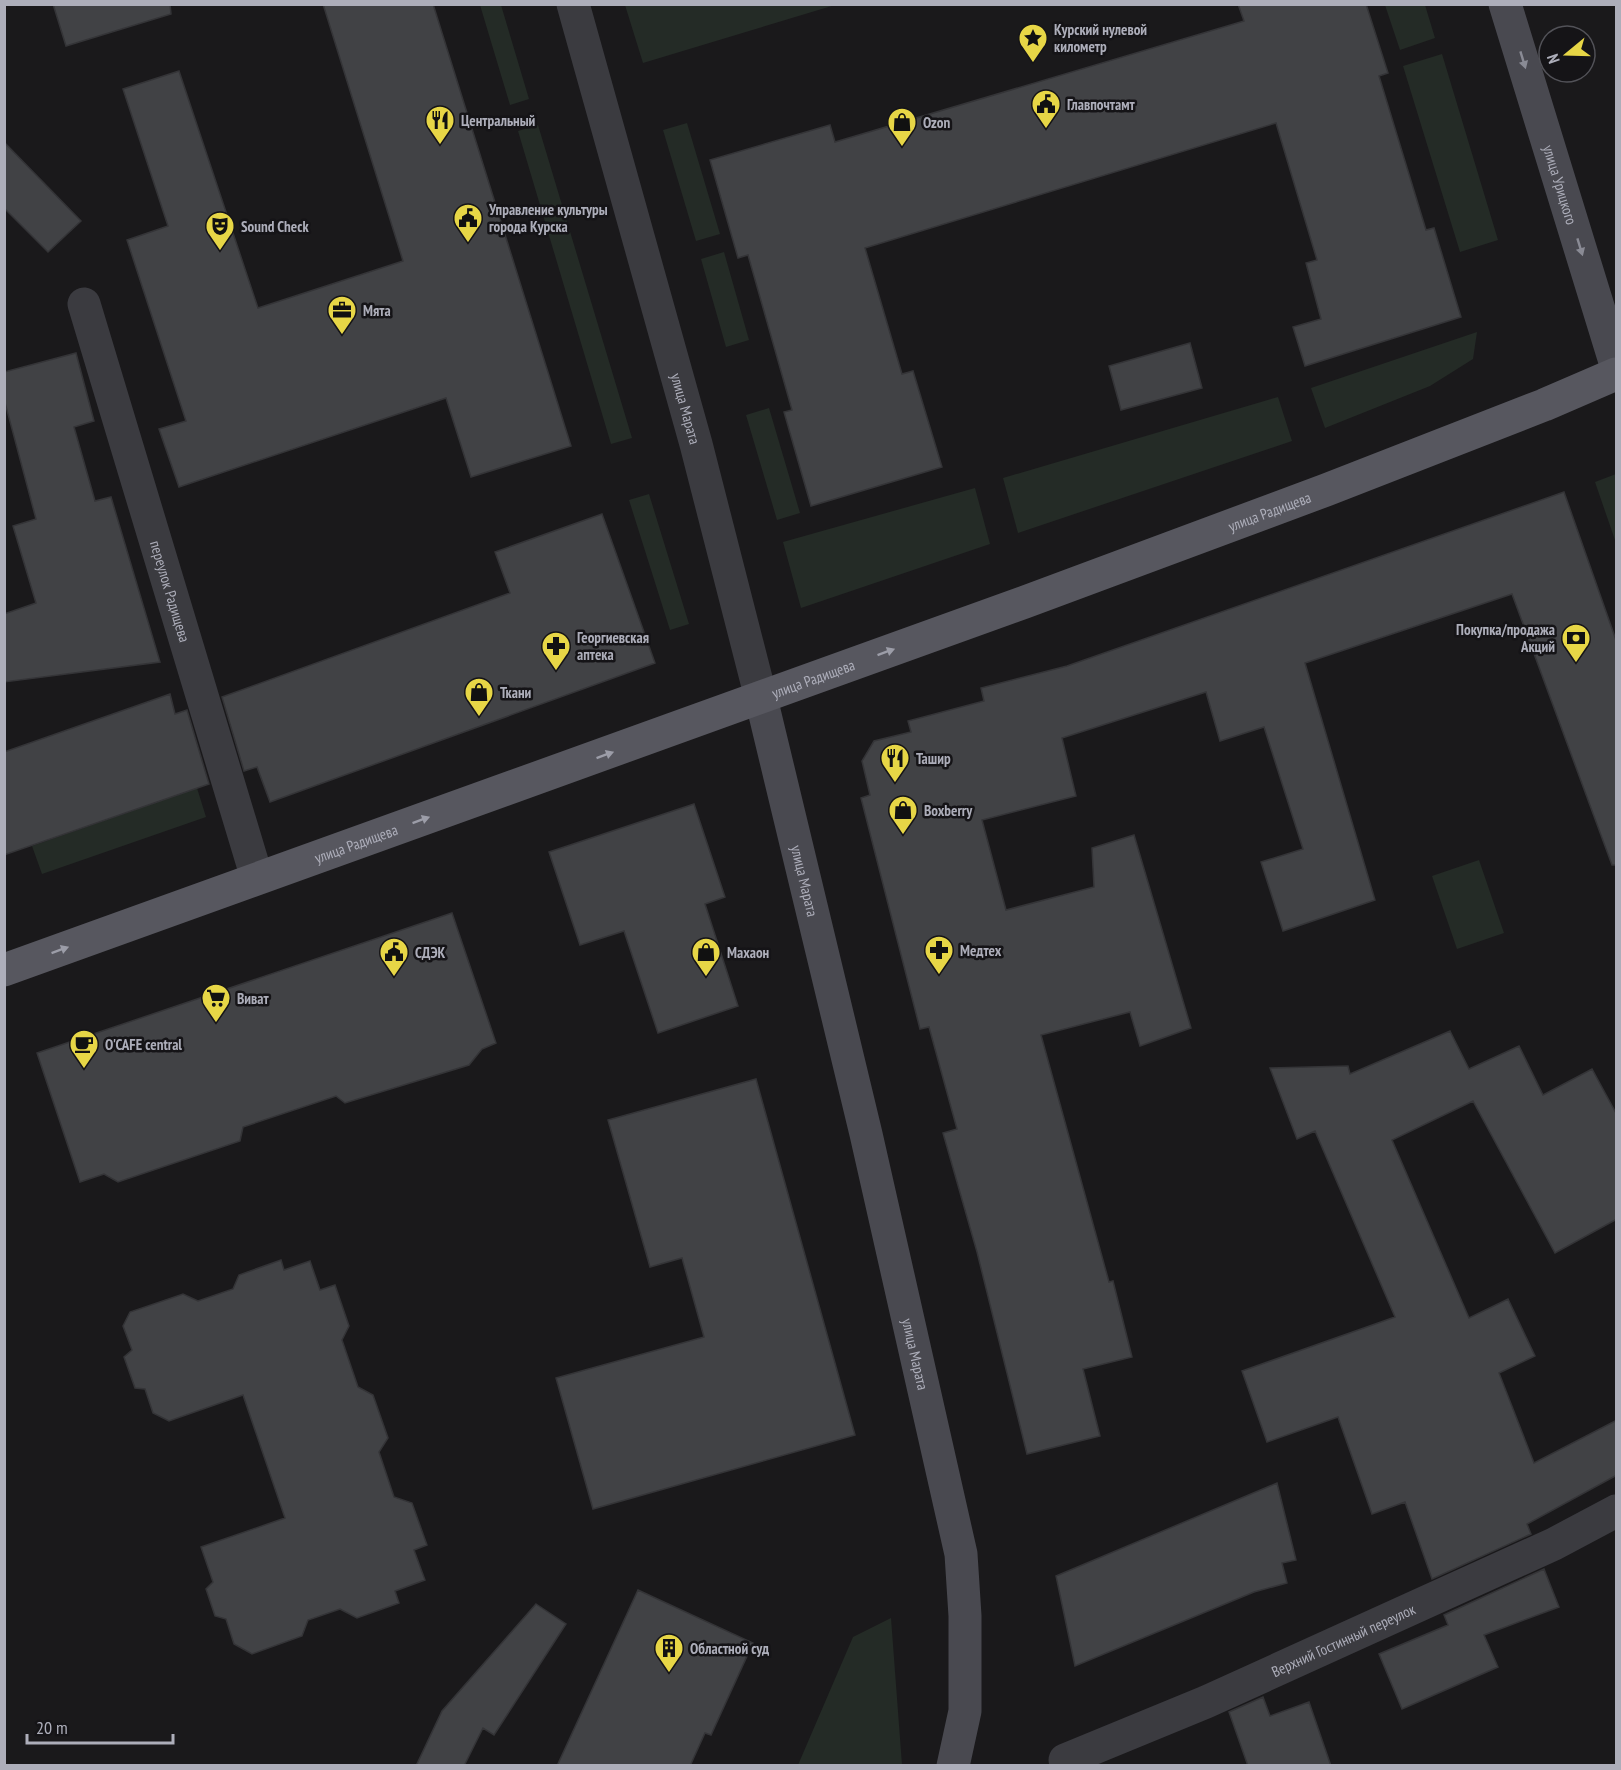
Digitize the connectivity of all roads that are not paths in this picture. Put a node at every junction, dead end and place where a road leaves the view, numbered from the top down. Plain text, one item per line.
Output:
1 (573, 4) edge
2 (1505, 4) edge
3 (84, 304) dead end
4 (1617, 365) edge
5 (1617, 374) edge
6 (761, 698) junction
7 (257, 878) junction
8 (4, 970) edge
9 (1617, 1511) edge
10 (1065, 1760) dead end
11 (953, 1766) edge

1 - 6 street, улица Марата
2 -> 4 main road, улица Урицкого
3 - 7 street, переулок Радищева
6 -> 5 main road, улица Радищева
7 -> 6 main road, улица Радищева
6 - 11 main road, улица Марата
8 -> 7 main road, улица Радищева
9 - 10 street, Верхний Гостинный переулок

